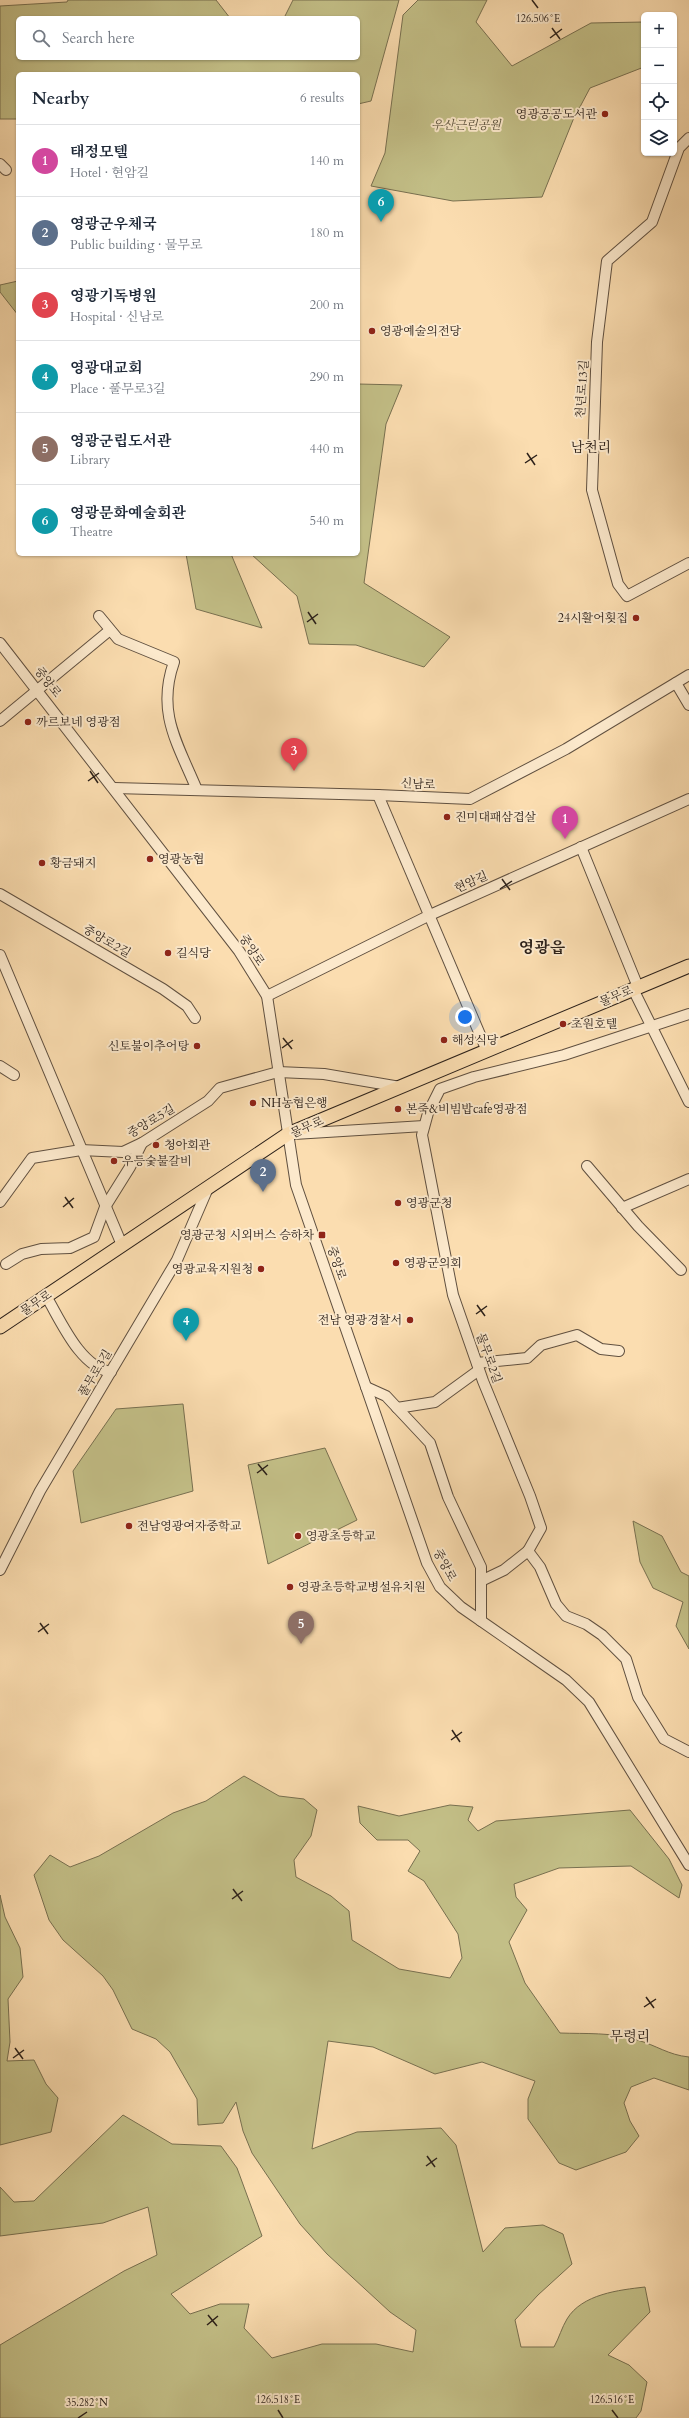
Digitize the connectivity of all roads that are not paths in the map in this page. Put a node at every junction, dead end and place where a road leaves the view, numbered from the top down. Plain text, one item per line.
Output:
1 (689, 138) edge
2 (689, 563) edge
3 (99, 616) dead end
4 (110, 630) junction
5 (0, 643) edge
6 (689, 675) edge
7 (676, 683) junction
8 (38, 690) junction
9 (689, 705) edge
10 (0, 721) edge
11 (114, 788) junction
12 (197, 790) junction
13 (378, 794) junction
14 (689, 798) edge
15 (581, 847) junction
16 (0, 894) edge
17 (430, 915) junction
18 (0, 955) edge
19 (689, 966) edge
20 (635, 988) junction
21 (267, 996) junction
22 (689, 1014) edge
23 (195, 1018) dead end
24 (651, 1026) junction
25 (487, 1051) junction
26 (0, 1066) edge
27 (278, 1072) junction
28 (14, 1075) dead end
29 (400, 1087) junction
30 (689, 1102) edge
31 (424, 1126) junction
32 (288, 1134) junction
33 (142, 1143) junction
34 (81, 1150) junction
35 (587, 1166) dead end
36 (689, 1179) edge
37 (208, 1188) junction
38 (0, 1202) edge
39 (105, 1207) junction
40 (622, 1208) junction
41 (122, 1245) junction
42 (6, 1264) dead end
43 (680, 1270) dead end
44 (46, 1296) junction
45 (0, 1327) edge
46 (619, 1351) dead end
47 (478, 1367) junction
48 (112, 1372) junction
49 (366, 1387) junction
50 (397, 1408) junction
51 (528, 1551) junction
52 (0, 1570) edge
53 (481, 1581) junction
54 (481, 1621) junction
55 (689, 1752) edge
56 (689, 1865) edge

1 - 2 street, 천년로13길
3 - 4 street
4 - 8 street
4 - 12 street
5 - 8 street, 중앙로
6 - 7 street, 신남로
7 - 9 street
7 - 13 street, 신남로
8 - 10 street
8 - 11 street, 중앙로
11 - 12 street, 신남로
11 - 21 street, 중앙로
12 - 13 street, 신남로
13 - 17 street
14 - 15 street, 현암길
15 - 17 street, 현암길
15 - 20 street
16 - 23 street, 중앙로2길
17 - 21 street, 현암길
17 - 25 street
18 - 34 street
19 - 20 main road, 물무로
20 - 24 street
20 - 25 main road, 물무로
21 - 27 street, 중앙로
22 - 24 street, 물무로2길
24 - 30 street
24 - 31 street, 물무로2길
25 - 29 main road, 물무로
26 - 28 street
27 - 29 street, 중앙로5길
27 - 32 street, 중앙로
27 - 33 street, 중앙로5길
29 - 32 main road, 물무로
31 - 32 street
31 - 47 street, 물무로2길
32 - 37 main road, 물무로
32 - 49 street, 중앙로
33 - 34 street, 중앙로5길
33 - 39 street
34 - 38 street, 중앙로5길
34 - 39 street
35 - 40 street
36 - 40 street
37 - 41 main road, 물무로
37 - 48 street, 풀무로3길
39 - 41 street
39 - 42 street
40 - 43 street
41 - 44 main road, 물무로
44 - 45 main road, 물무로
44 - 48 street
46 - 47 street
47 - 50 street
47 - 51 street, 물무로2길
48 - 52 street, 풀무로3길
49 - 50 street
49 - 54 street, 중앙로
50 - 53 street
51 - 53 street
51 - 55 street
53 - 54 street
54 - 56 street, 중앙로

